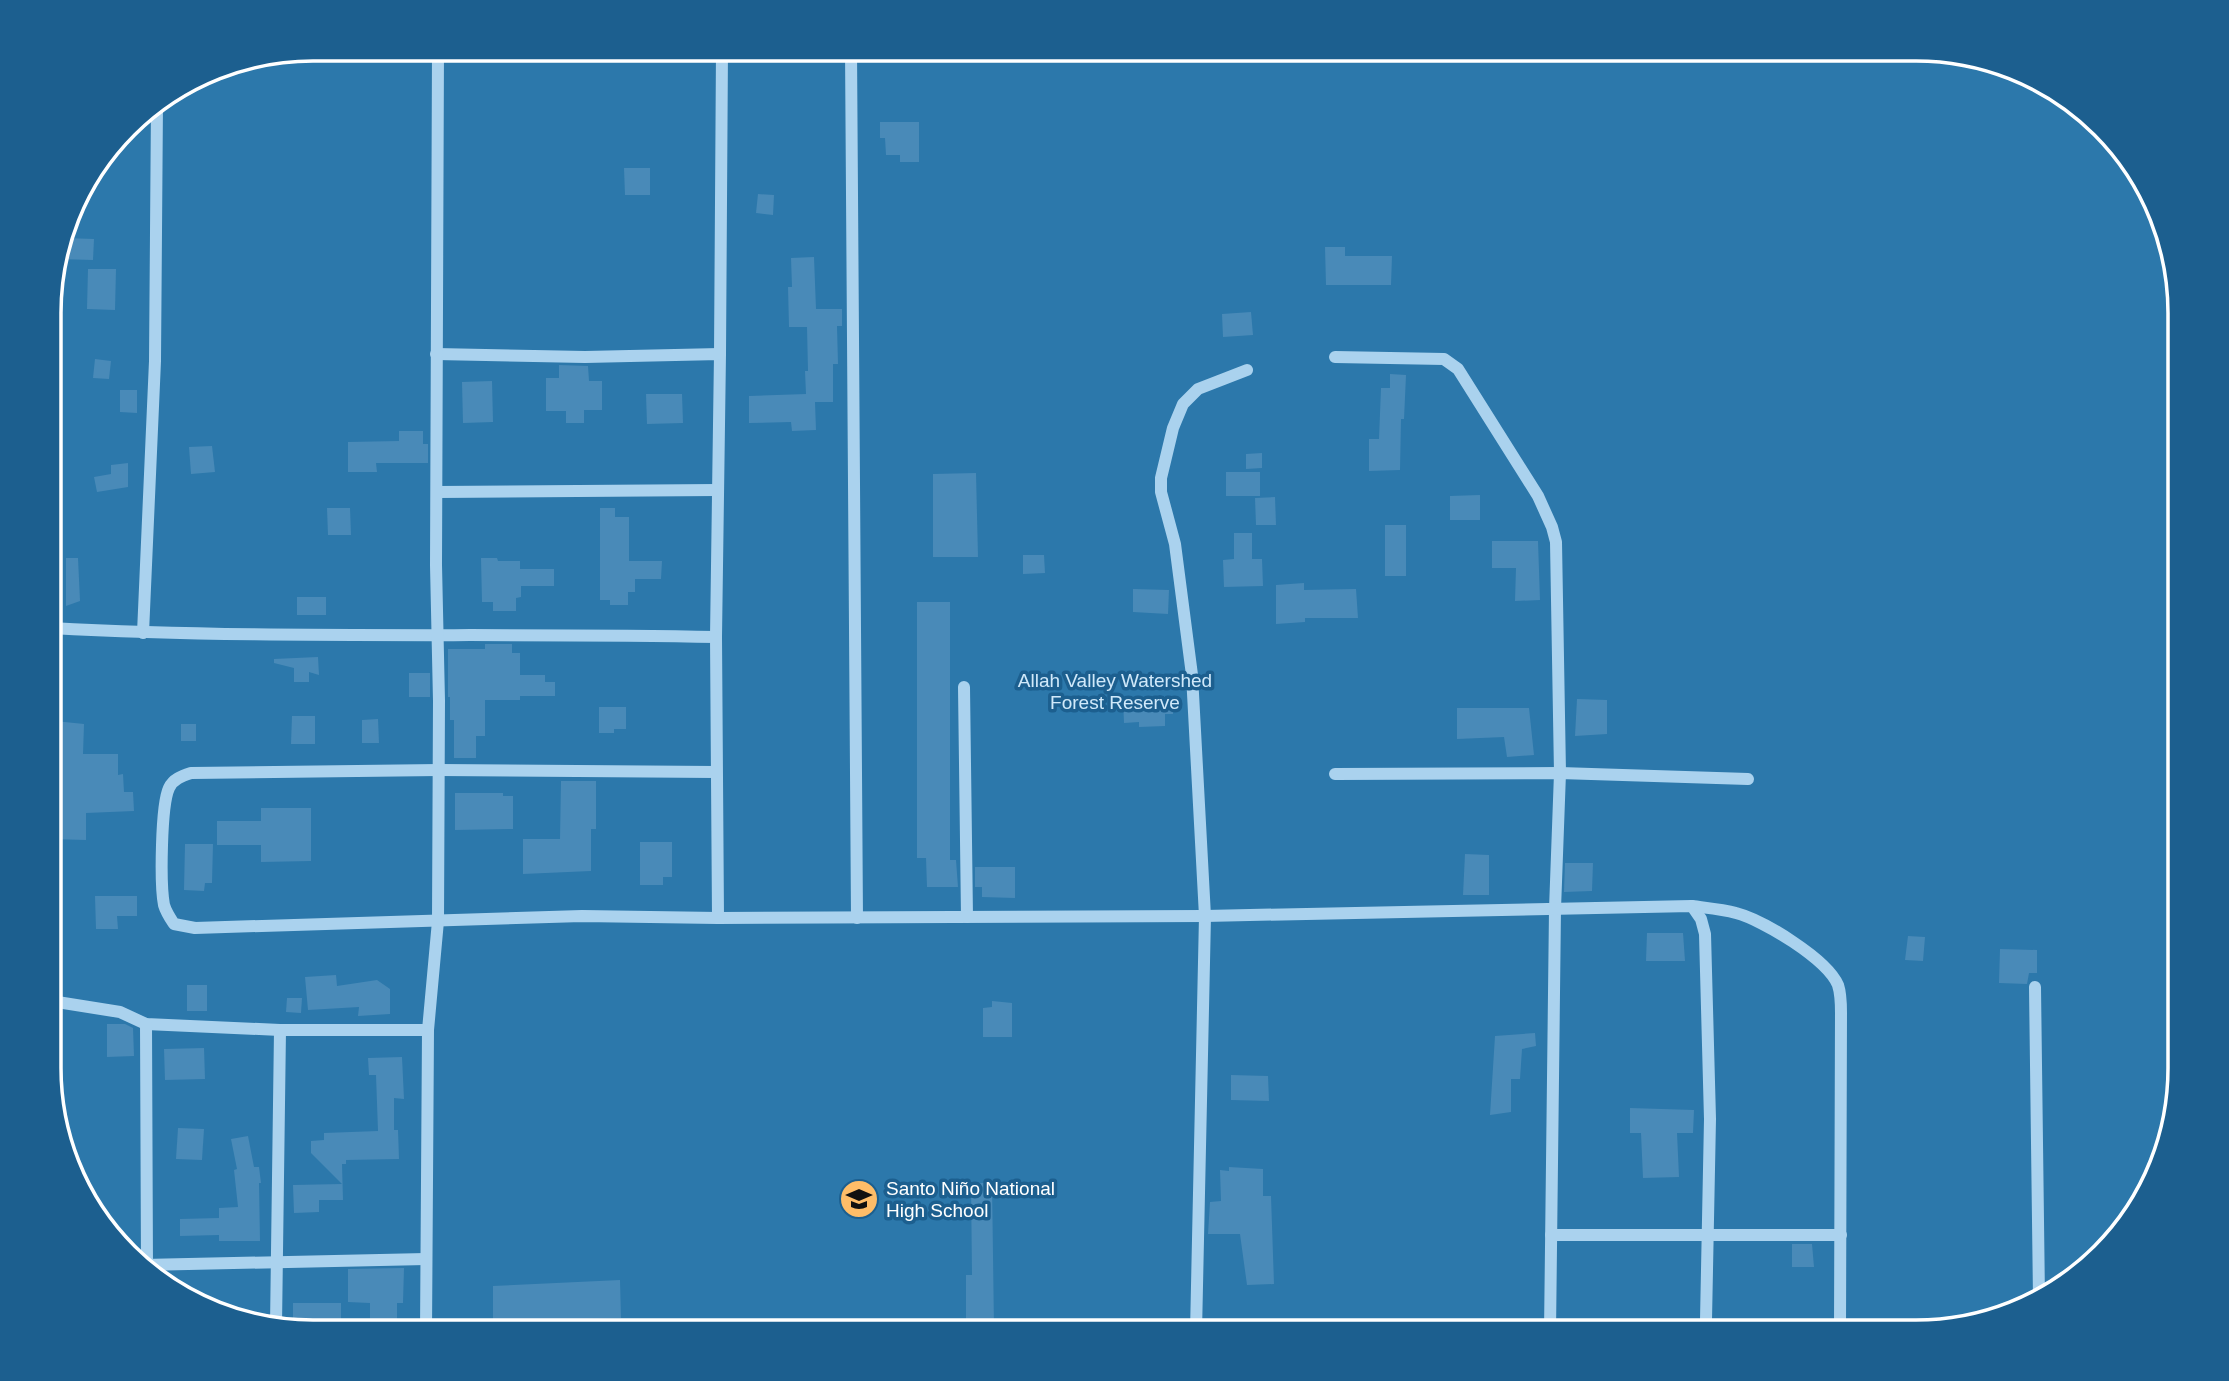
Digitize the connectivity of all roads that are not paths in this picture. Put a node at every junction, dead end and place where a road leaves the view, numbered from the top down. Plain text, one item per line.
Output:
1 (438, 61) edge
2 (722, 61) edge
3 (851, 61) edge
4 (157, 116) edge
5 (436, 354) junction
6 (720, 354) junction
7 (1335, 357) dead end
8 (1247, 370) dead end
9 (718, 490) junction
10 (437, 492) junction
11 (61, 629) edge
12 (143, 633) junction
13 (437, 635) junction
14 (716, 637) junction
15 (964, 687) dead end
16 (439, 770) junction
17 (716, 772) junction
18 (1560, 773) junction
19 (1335, 774) dead end
20 (1748, 779) dead end
21 (1692, 906) junction
22 (1555, 909) junction
23 (1205, 916) junction
24 (968, 917) junction
25 (718, 918) junction
26 (858, 918) junction
27 (438, 921) junction
28 (2035, 987) dead end
29 (61, 1003) edge
30 (146, 1024) junction
31 (281, 1030) junction
32 (428, 1030) junction
33 (1708, 1234) junction
34 (1551, 1235) junction
35 (1841, 1235) junction
36 (146, 1256) edge
37 (426, 1259) junction
38 (275, 1261) junction
39 (157, 1266) edge
40 (2039, 1288) edge
41 (276, 1317) edge
42 (426, 1320) edge
43 (1196, 1320) edge
44 (1550, 1320) edge
45 (1706, 1320) dead end
46 (1840, 1320) edge

1 - 5 street
2 - 6 street
3 - 26 street
4 - 12 street
5 - 6 street
5 - 10 street
6 - 9 street
7 - 18 street
8 - 23 street
9 - 10 street
9 - 14 street
10 - 13 street
11 - 12 street
12 - 13 street
13 - 14 street
13 - 16 street
14 - 17 street
15 - 24 street
16 - 17 street
16 - 27 street
16 - 27 street
17 - 25 street
18 - 19 street
18 - 20 street
18 - 22 street
21 - 22 street
21 - 33 street
21 - 35 street
22 - 23 street
22 - 34 street
23 - 24 street
23 - 43 street
24 - 26 street
25 - 26 street
25 - 27 street
27 - 32 street
28 - 40 street
29 - 30 street
30 - 31 street
30 - 36 street
31 - 32 street
31 - 38 street
32 - 37 street
33 - 34 street
33 - 35 street
33 - 45 street
34 - 44 street
35 - 46 street
37 - 38 street
37 - 42 street
38 - 39 street
38 - 41 street

